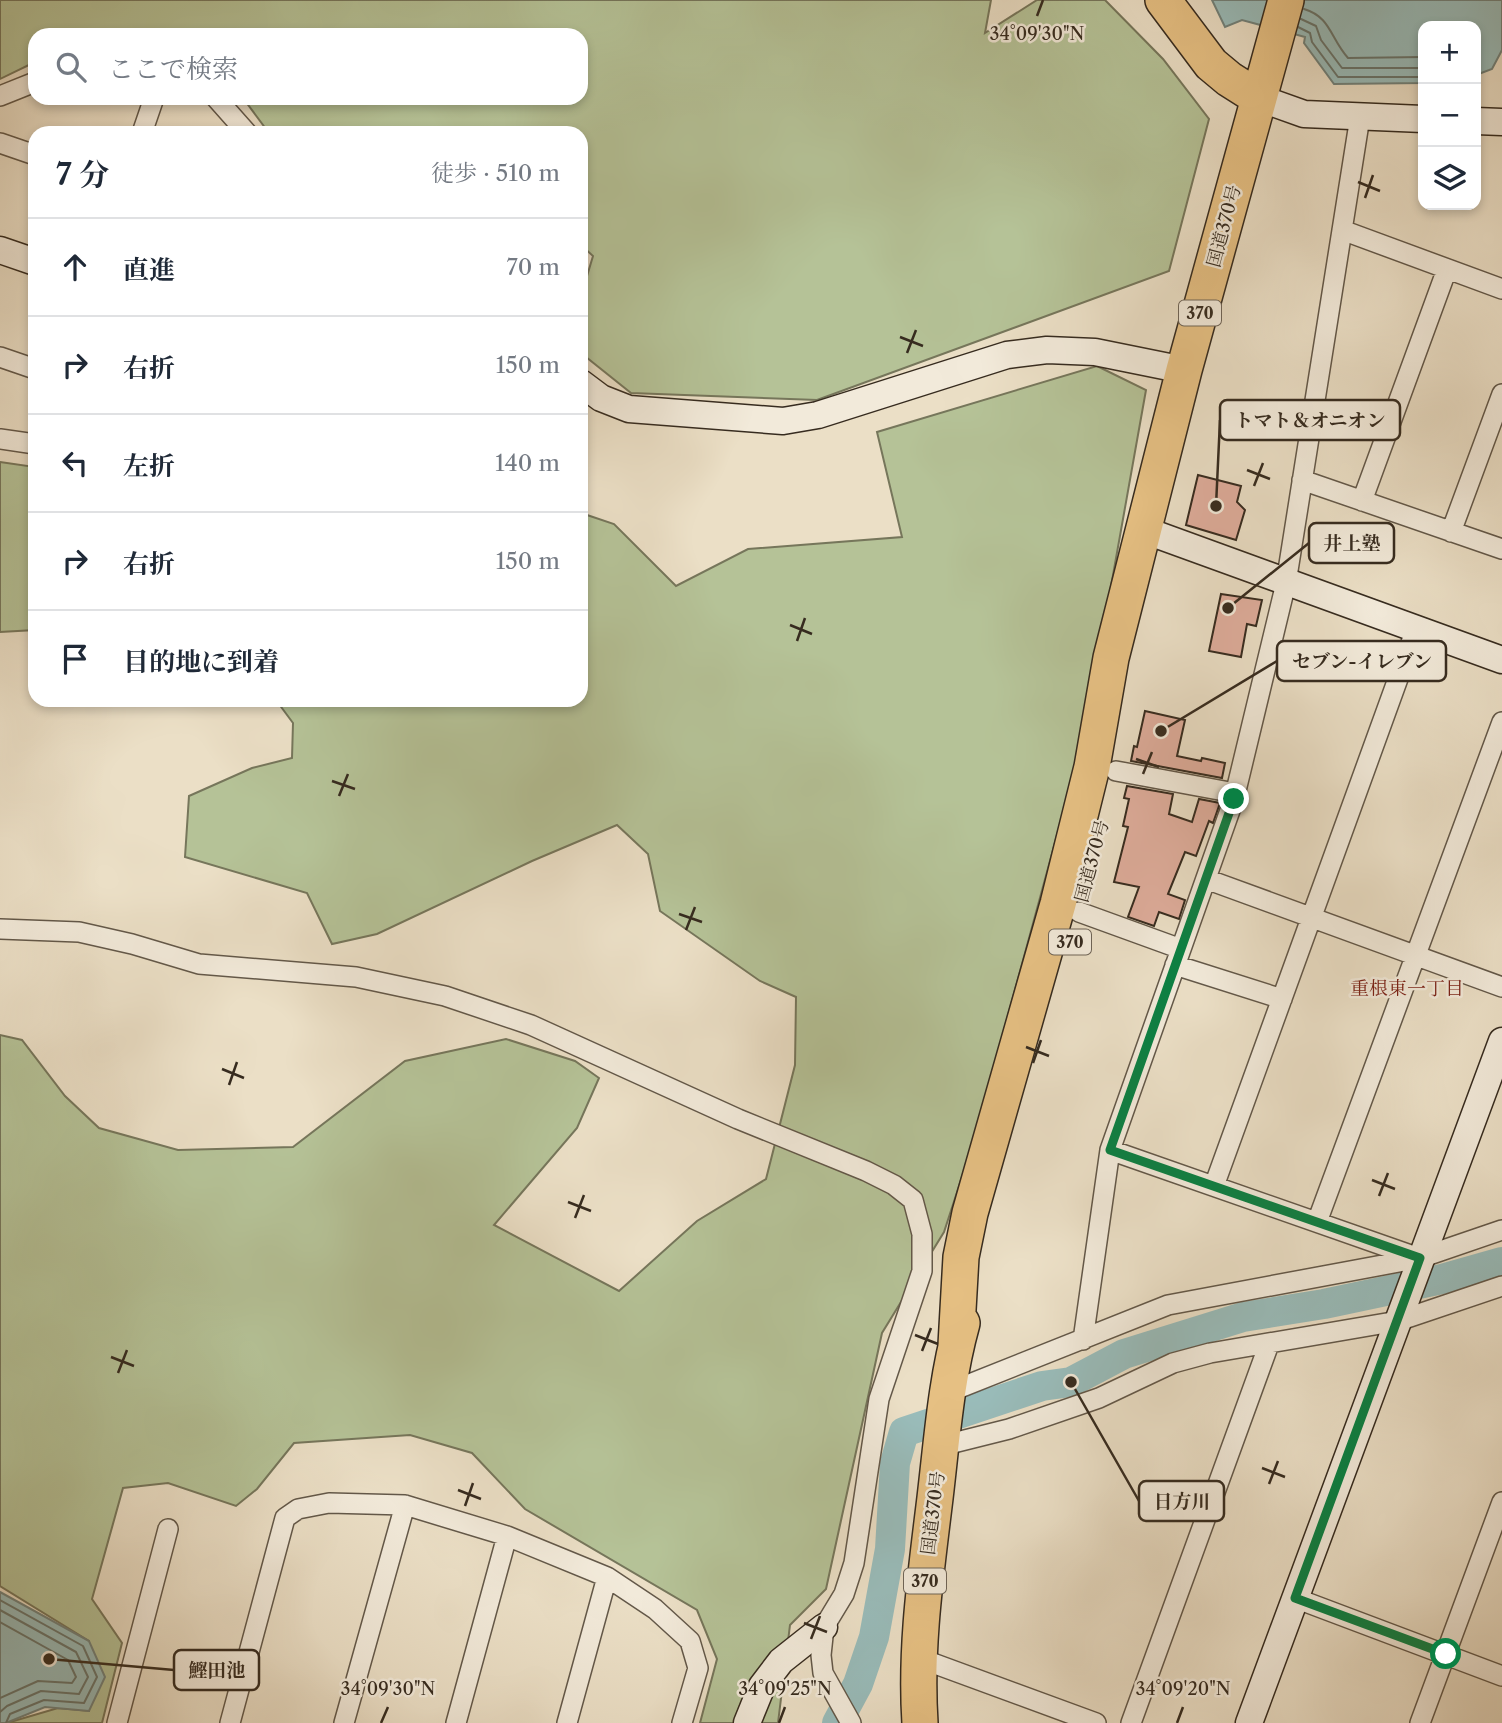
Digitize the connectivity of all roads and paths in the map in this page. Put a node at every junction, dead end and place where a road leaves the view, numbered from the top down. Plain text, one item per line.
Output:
1 (1163, 0) edge
2 (1282, 15) edge
3 (28, 85) edge
4 (0, 96) edge
5 (1259, 98) junction
6 (152, 105) edge
7 (222, 105) edge
8 (1360, 117) junction
9 (1418, 119) edge
10 (1481, 121) edge
11 (1502, 122) edge
12 (145, 126) edge
13 (241, 126) edge
14 (0, 144) edge
15 (28, 153) edge
16 (1342, 230) junction
17 (0, 250) edge
18 (28, 260) edge
19 (1447, 269) junction
20 (1502, 289) edge
21 (0, 357) edge
22 (28, 367) edge
23 (1184, 370) junction
24 (588, 388) edge
25 (1502, 394) edge
26 (0, 439) edge
27 (28, 443) edge
28 (1302, 480) junction
29 (1362, 501) junction
30 (1144, 530) junction
31 (1451, 532) junction
32 (1502, 549) edge
33 (1286, 583) junction
34 (1416, 629) junction
35 (1502, 660) edge
36 (1502, 722) edge
37 (1116, 771) junction
38 (1236, 793) junction
39 (1206, 879) junction
40 (1079, 912) junction
41 (1311, 918) junction
42 (0, 929) edge
43 (1416, 956) junction
44 (1178, 957) junction
45 (1502, 987) edge
46 (1282, 999) junction
47 (1502, 1041) edge
48 (1110, 1150) junction
49 (1214, 1186) junction
50 (1317, 1222) junction
51 (1502, 1230) edge
52 (1418, 1266) junction
53 (1502, 1286) edge
54 (1399, 1316) junction
55 (1083, 1340) junction
56 (1269, 1344) junction
57 (956, 1345) junction
58 (947, 1398) junction
59 (942, 1443) junction
60 (1502, 1502) edge
61 (405, 1505) junction
62 (168, 1529) dead end
63 (507, 1536) junction
64 (607, 1577) junction
65 (1295, 1598) junction
66 (824, 1627) junction
67 (1446, 1654) junction
68 (919, 1658) junction
69 (1502, 1676) edge
70 (117, 1723) edge
71 (230, 1723) edge
72 (344, 1723) edge
73 (456, 1723) edge
74 (567, 1723) edge
75 (682, 1723) edge
76 (747, 1723) edge
77 (851, 1723) edge
78 (920, 1723) edge
79 (1097, 1723) edge
80 (1131, 1723) edge
81 (1249, 1723) edge
82 (1420, 1723) edge

1 - 5 highway
2 - 5 highway, 370
3 - 4 street
5 - 8 street
5 - 23 highway, 国道370号 / 370
6 - 12 street
7 - 13 street
8 - 9 street
8 - 16 street
10 - 11 street
14 - 15 street
16 - 19 street
16 - 28 street
17 - 18 street
19 - 20 street
19 - 29 street
21 - 22 street
23 - 24 street
23 - 30 highway, 国道370号 / 370
25 - 31 street
26 - 27 street
28 - 29 street
28 - 33 street
29 - 31 street
30 - 33 street
30 - 37 highway, 国道370号 / 370
30 - 57 highway, 国道370号 / 370
31 - 32 street
33 - 34 street
33 - 38 street
34 - 35 street
34 - 41 street
36 - 43 street
37 - 38 street
37 - 40 highway, 国道370号 / 370
38 - 39 street
39 - 41 street
39 - 44 street
40 - 44 street
40 - 57 highway, 国道370号 / 370
41 - 43 street
41 - 46 street
42 - 66 street
43 - 45 street
43 - 50 street
44 - 46 street
44 - 48 street
46 - 49 street
47 - 52 street
48 - 49 street
48 - 55 street
49 - 50 street
50 - 52 street
51 - 52 street
52 - 54 street
52 - 55 street
53 - 54 street
54 - 56 street
54 - 65 street
55 - 58 street
56 - 59 street
56 - 80 street
57 - 58 highway, 国道370号 / 370
58 - 59 highway, 国道370号 / 370
59 - 68 highway, 国道370号 / 370
60 - 67 street
61 - 63 street
61 - 71 street
61 - 72 street
62 - 70 street
63 - 64 street
63 - 73 street
64 - 74 street
64 - 75 street
65 - 67 street
65 - 81 street
66 - 76 street
66 - 77 street
67 - 69 street
67 - 82 street
68 - 78 highway, 国道370号 / 370
68 - 79 street

